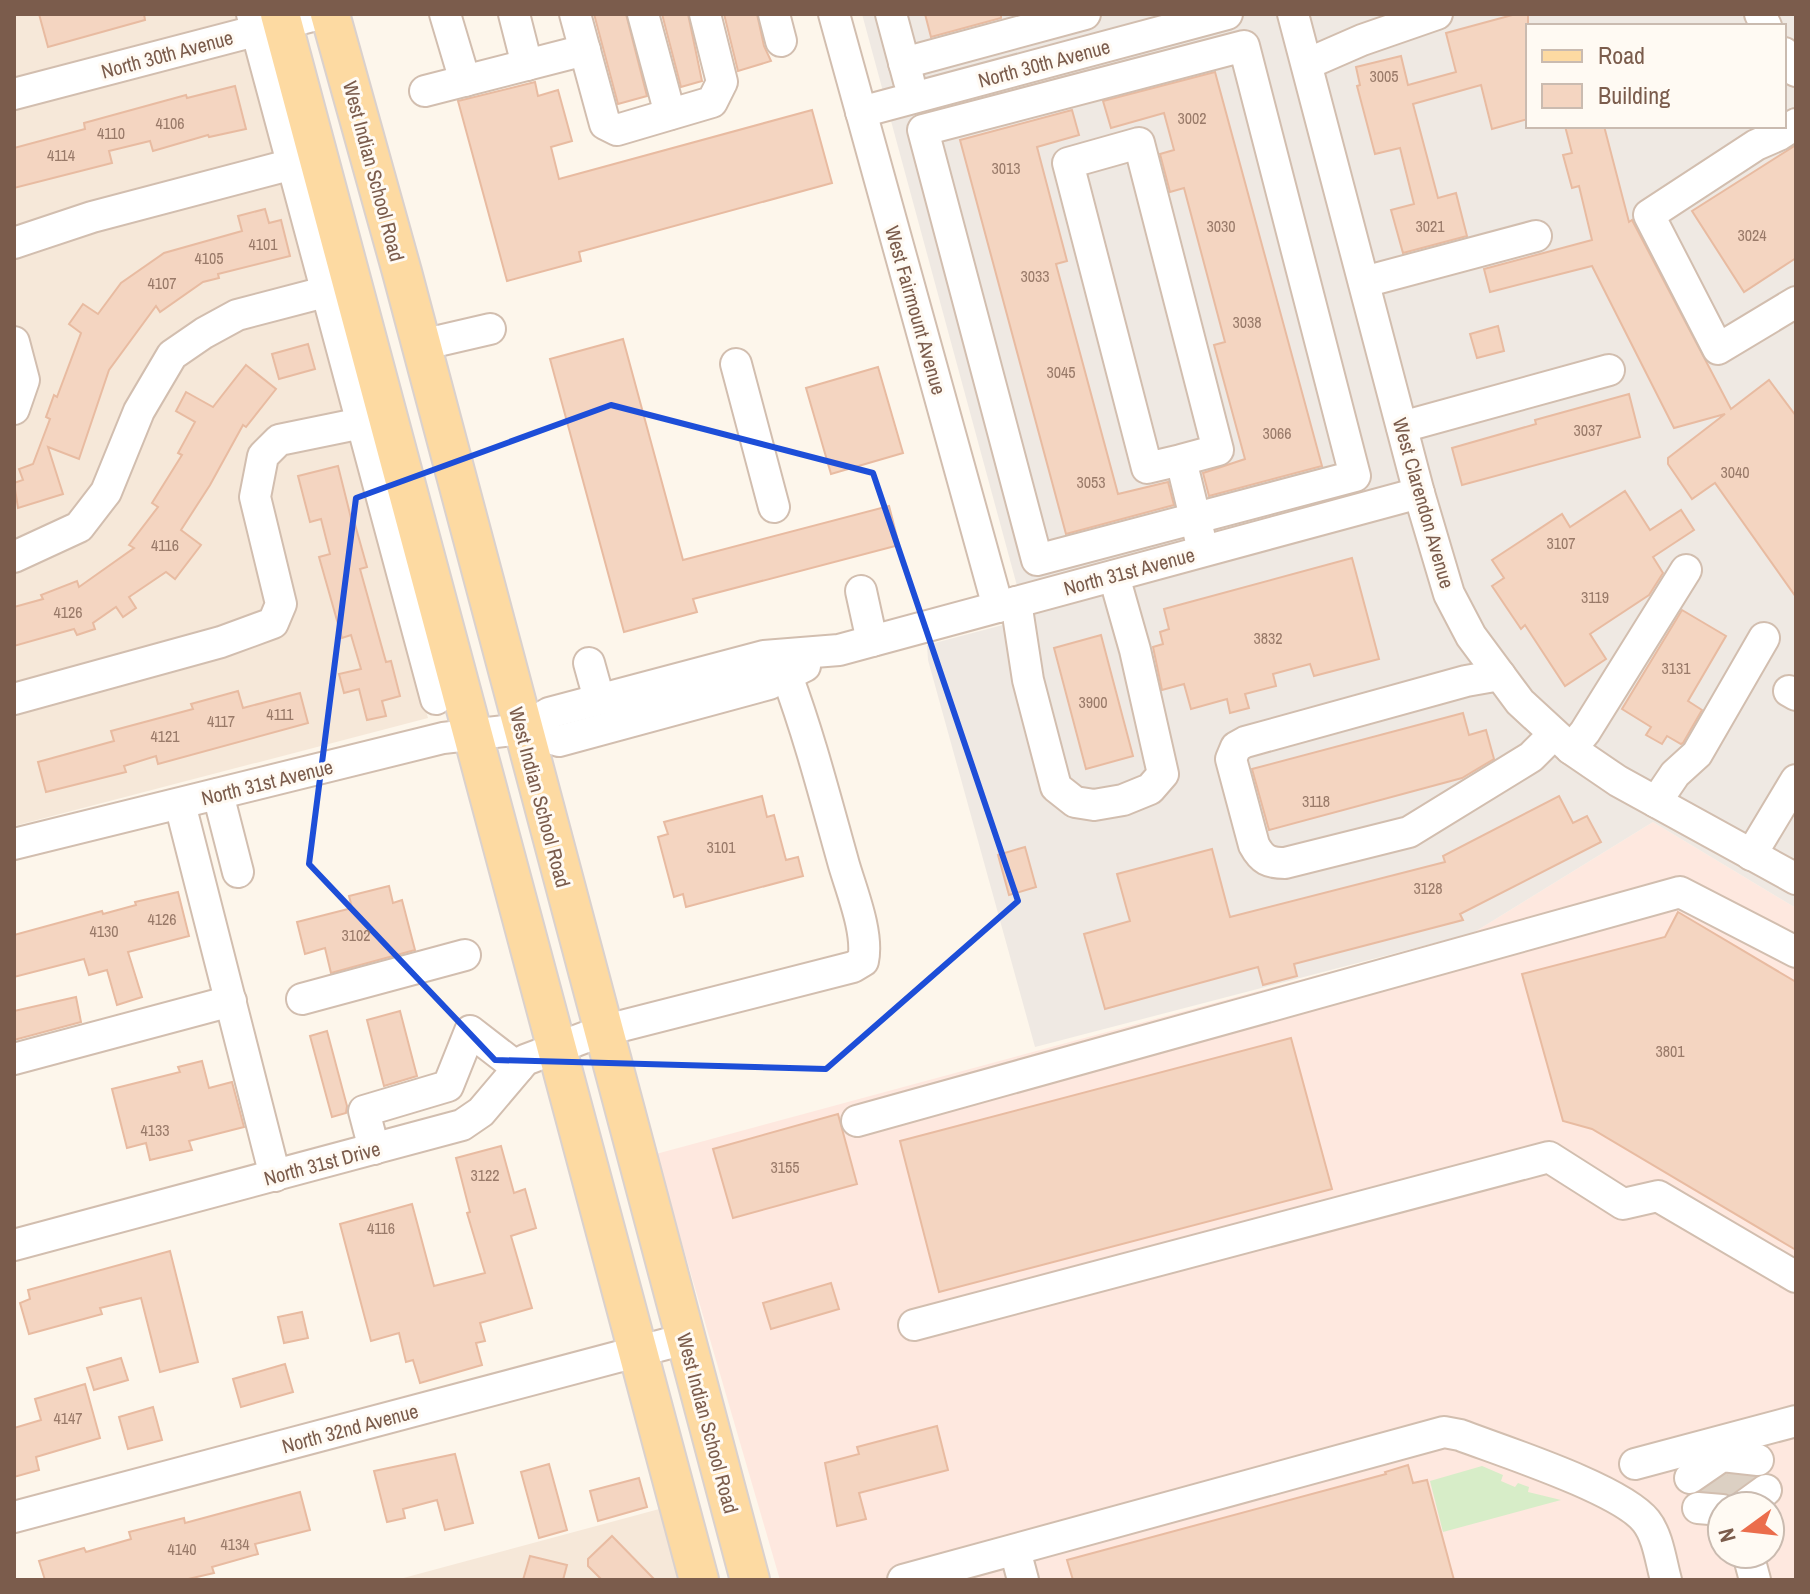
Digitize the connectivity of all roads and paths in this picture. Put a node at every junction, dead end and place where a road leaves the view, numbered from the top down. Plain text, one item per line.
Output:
1 (320, 14) edge
2 (330, 14) edge
3 (445, 14) edge
4 (514, 14) edge
5 (575, 14) edge
6 (643, 14) edge
7 (705, 14) edge
8 (834, 14) edge
9 (891, 14) edge
10 (1227, 14) edge
11 (1293, 14) edge
12 (1437, 14) edge
13 (1071, 16) edge
14 (268, 21) edge
15 (585, 50) junction
16 (904, 63) junction
17 (1307, 64) junction
18 (527, 65) junction
19 (465, 81) junction
20 (15, 90) edge
21 (425, 91) dead end
22 (914, 98) junction
23 (861, 112) junction
24 (670, 114) junction
25 (1796, 124) edge
26 (923, 130) junction
27 (293, 164) junction
28 (1536, 236) dead end
29 (14, 243) edge
30 (1364, 282) junction
31 (340, 288) junction
32 (1796, 302) edge
33 (490, 329) dead end
34 (14, 342) edge
35 (421, 345) junction
36 (736, 364) dead end
37 (1609, 370) dead end
38 (14, 409) edge
39 (362, 423) junction
40 (1402, 427) junction
41 (1181, 460) junction
42 (1341, 479) junction
43 (1419, 493) junction
44 (774, 507) dead end
45 (1351, 512) junction
46 (1195, 519) junction
47 (1203, 551) junction
48 (14, 557) edge
49 (1037, 560) junction
50 (1686, 570) dead end
51 (1114, 576) junction
52 (861, 591) dead end
53 (1047, 594) junction
54 (1007, 604) junction
55 (1764, 638) dead end
56 (872, 641) junction
57 (839, 650) junction
58 (589, 663) dead end
59 (1500, 675) junction
60 (787, 676) junction
61 (14, 699) edge
62 (436, 699) dead end
63 (599, 699) junction
64 (522, 729) junction
65 (474, 736) junction
66 (1562, 741) junction
67 (1796, 780) edge
68 (218, 794) junction
69 (1656, 802) junction
70 (180, 804) junction
71 (1784, 829) edge
72 (15, 840) edge
73 (1751, 855) junction
74 (238, 872) dead end
75 (1796, 879) edge
76 (1796, 952) edge
77 (465, 955) dead end
78 (302, 999) dead end
79 (231, 1001) junction
80 (602, 1031) junction
81 (557, 1047) junction
82 (14, 1059) edge
83 (518, 1068) junction
84 (857, 1121) dead end
85 (374, 1149) junction
86 (275, 1176) junction
87 (14, 1245) edge
88 (1796, 1277) edge
89 (914, 1325) dead end
90 (685, 1339) junction
91 (638, 1350) junction
92 (1796, 1421) edge
93 (1635, 1464) dead end
94 (14, 1517) edge
95 (1015, 1550) junction
96 (699, 1580) edge
97 (750, 1580) edge
98 (903, 1580) edge
99 (1023, 1580) edge
100 (1666, 1580) edge

1 - 14 street, North 30th Avenue
2 - 35 main road, West Indian School Road
3 - 19 street
4 - 18 street
5 - 15 street
6 - 24 street
7 - 24 street
8 - 23 street, West Fairmount Avenue
9 - 16 street
10 - 22 street, North 30th Avenue
11 - 17 street, West Clarendon Avenue
12 - 17 street
13 - 16 street
14 - 20 street, North 30th Avenue
14 - 27 street
14 - 31 main road
15 - 18 street
15 - 24 street
16 - 22 street
17 - 30 street, West Clarendon Avenue
18 - 19 street
19 - 21 street
22 - 23 street, North 30th Avenue
22 - 26 street
23 - 54 street, West Fairmount Avenue
25 - 32 street
26 - 42 street
26 - 49 street
27 - 29 street
27 - 31 street
28 - 30 street
30 - 40 street, West Clarendon Avenue
31 - 39 street
31 - 48 street
31 - 65 main road
33 - 35 street
34 - 38 street
35 - 64 main road, West Indian School Road
36 - 44 street
37 - 40 street
39 - 61 street
39 - 62 street
40 - 43 street, West Clarendon Avenue
41 - 41 street
41 - 46 street
42 - 45 street
42 - 46 street
43 - 45 street, North 31st Avenue
43 - 59 street, West Clarendon Avenue
45 - 47 street, North 31st Avenue
46 - 47 street
46 - 49 street
47 - 51 street, North 31st Avenue
49 - 53 street
50 - 66 street
51 - 53 street, North 31st Avenue
51 - 54 street, West Fairmount Avenue
52 - 56 street
53 - 54 street, North 31st Avenue
54 - 56 street, North 31st Avenue
55 - 69 street
56 - 57 street, North 31st Avenue
57 - 60 street, North 31st Avenue
57 - 63 street, North 31st Avenue
58 - 63 street
59 - 66 street, West Clarendon Avenue
59 - 66 street
60 - 64 street, North 31st Avenue
60 - 80 street, North 31st Drive
63 - 64 street, North 31st Avenue
64 - 65 street, North 31st Avenue
64 - 80 main road, West Indian School Road
65 - 68 street, North 31st Avenue
65 - 81 main road
66 - 69 street, West Clarendon Avenue
67 - 71 street
68 - 70 street, North 31st Avenue
68 - 74 street
69 - 73 street, West Clarendon Avenue
70 - 72 street, North 31st Avenue
70 - 79 street
71 - 73 street
73 - 75 street, West Clarendon Avenue
76 - 84 street
77 - 78 street
79 - 82 street
79 - 86 street
80 - 81 street, North 31st Drive
80 - 90 main road, West Indian School Road
81 - 83 street, North 31st Drive
81 - 91 main road
83 - 85 street, North 31st Drive
83 - 85 street
85 - 86 street, North 31st Drive
86 - 87 street, North 31st Drive
88 - 89 street
90 - 91 street, North 32nd Avenue
90 - 97 main road, West Indian School Road
91 - 94 street, North 32nd Avenue
91 - 96 main road
92 - 93 street
95 - 98 street
95 - 99 street
95 - 100 street

